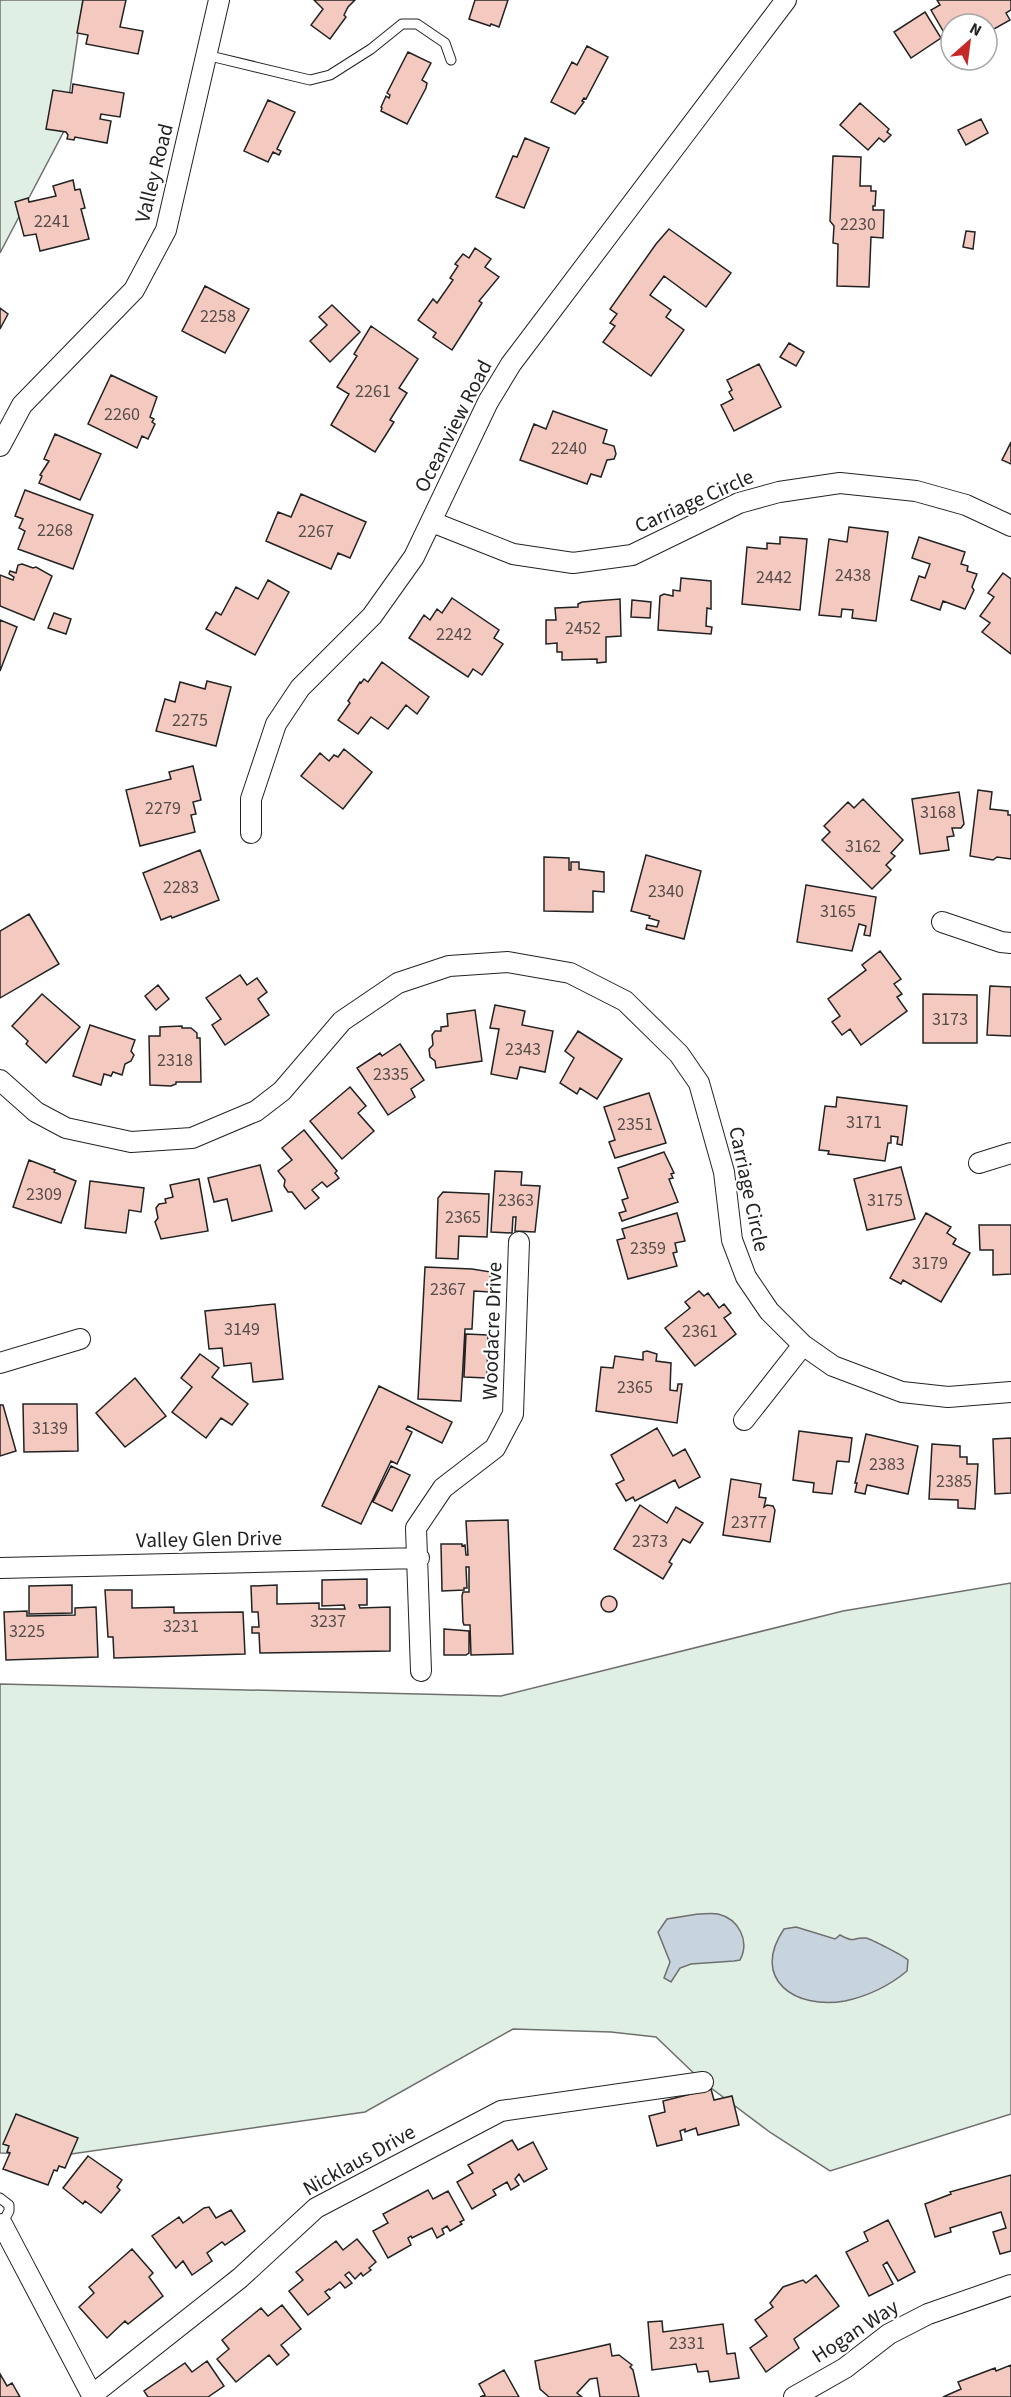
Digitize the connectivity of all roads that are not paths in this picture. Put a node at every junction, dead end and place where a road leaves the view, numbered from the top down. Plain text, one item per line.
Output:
1 (219, 0) edge
2 (786, 0) edge
3 (206, 55) junction
4 (451, 60) dead end
5 (0, 446) edge
6 (432, 522) junction
7 (1011, 526) edge
8 (251, 833) dead end
9 (942, 922) dead end
10 (1011, 943) edge
11 (0, 1080) edge
12 (1011, 1153) edge
13 (979, 1163) dead end
14 (519, 1242) dead end
15 (80, 1340) dead end
16 (803, 1345) junction
17 (0, 1363) edge
18 (1011, 1392) edge
19 (744, 1420) dead end
20 (419, 1558) junction
21 (0, 1568) edge
22 (421, 1671) dead end
23 (703, 2082) dead end
24 (0, 2198) edge
25 (2, 2224) joint
26 (1011, 2285) edge
27 (93, 2396) edge
28 (794, 2397) edge

1 - 3 street, Valley Road
2 - 6 street, Oceanview Road
3 - 4 lane
3 - 5 street, Valley Road
6 - 7 street, Carriage Circle
6 - 8 street, Oceanview Road
9 - 10 street
11 - 16 street, Carriage Circle
12 - 13 street
14 - 20 street, Woodacre Drive
15 - 17 street
16 - 18 street, Carriage Circle
16 - 19 street
20 - 21 street, Valley Glen Drive
20 - 22 street, Woodacre Drive
23 - 27 street, Nicklaus Drive
24 - 25 lane
25 - 27 street, Nicklaus Drive
26 - 28 street, Hogan Way

